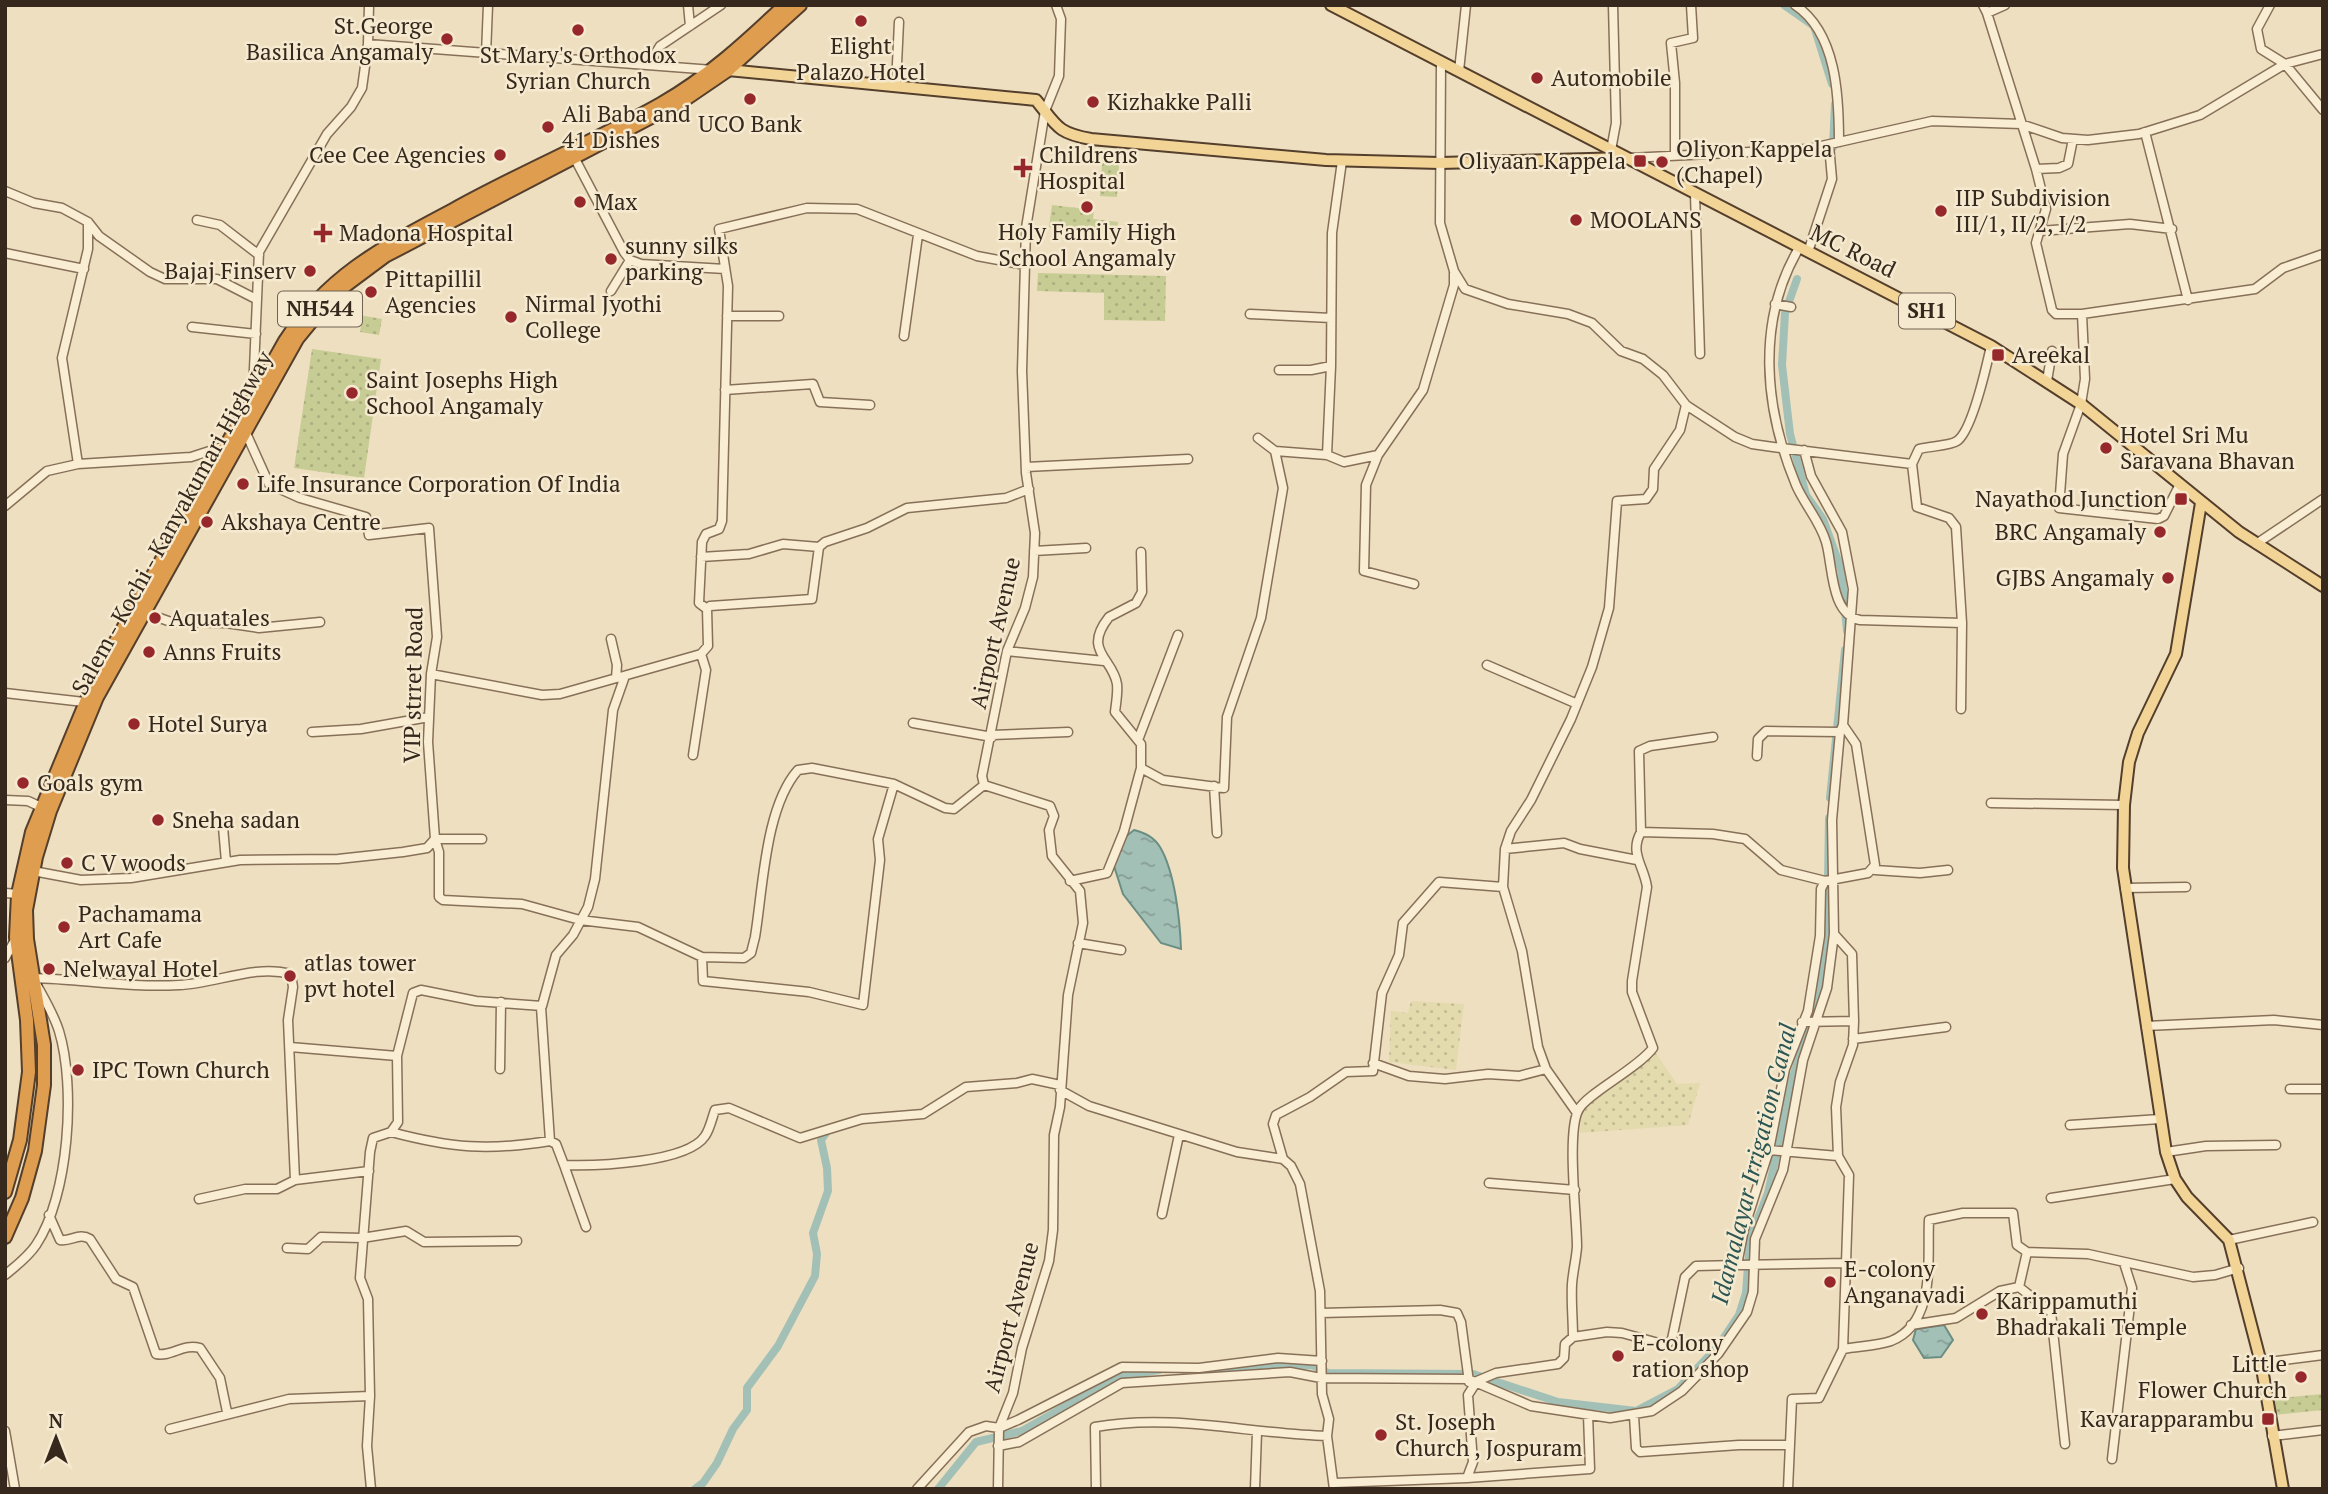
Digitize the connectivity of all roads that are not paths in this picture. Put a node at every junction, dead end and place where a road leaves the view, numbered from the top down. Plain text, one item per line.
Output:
1 (369, 5) edge
2 (488, 5) edge
3 (688, 5) edge
4 (721, 5) edge
5 (785, 5) edge
6 (800, 5) edge
7 (1056, 5) edge
8 (1331, 5) edge
9 (1466, 5) edge
10 (1613, 5) edge
11 (1690, 5) edge
12 (1796, 5) edge
13 (2005, 5) edge
14 (2270, 5) edge
15 (1985, 9) edge
16 (898, 22) dead end
17 (690, 26) junction
18 (368, 44) junction
19 (486, 54) junction
20 (2323, 54) edge
21 (1441, 62) junction
22 (649, 64) junction
23 (2285, 64) junction
24 (711, 70) junction
25 (728, 70) junction
26 (1459, 71) junction
27 (896, 85) junction
28 (2323, 110) edge
29 (1045, 111) junction
30 (2021, 124) junction
31 (2145, 132) junction
32 (2073, 139) junction
33 (1839, 142) junction
34 (1829, 149) junction
35 (1611, 150) junction
36 (1675, 155) junction
37 (574, 157) junction
38 (1629, 158) junction
39 (1342, 161) junction
40 (1440, 163) junction
41 (2036, 169) junction
42 (5, 191) edge
43 (1695, 194) junction
44 (197, 220) dead end
45 (88, 222) junction
46 (2172, 229) junction
47 (2040, 231) junction
48 (918, 235) junction
49 (1804, 250) junction
50 (5, 253) edge
51 (259, 254) junction
52 (2323, 254) edge
53 (631, 260) junction
54 (1025, 265) junction
55 (84, 268) junction
56 (725, 269) junction
57 (1454, 271) junction
58 (611, 291) dead end
59 (256, 299) junction
60 (2188, 300) junction
61 (1775, 304) junction
62 (1791, 307) dead end
63 (1250, 314) dead end
64 (2079, 314) junction
65 (727, 316) junction
66 (779, 316) dead end
67 (1331, 318) junction
68 (192, 327) dead end
69 (257, 334) junction
70 (904, 336) dead end
71 (1991, 346) junction
72 (2052, 351) dead end
73 (1700, 354) dead end
74 (1331, 366) junction
75 (1279, 370) dead end
76 (2047, 381) junction
77 (725, 390) junction
78 (252, 400) junction
79 (2081, 404) junction
80 (870, 405) dead end
81 (1686, 405) junction
82 (246, 433) junction
83 (1258, 438) dead end
84 (233, 446) junction
85 (1784, 448) junction
86 (1803, 450) junction
87 (1275, 451) junction
88 (1326, 455) junction
89 (1378, 455) junction
90 (1188, 459) dead end
91 (78, 464) junction
92 (1912, 464) junction
93 (1026, 467) junction
94 (2180, 484) junction
95 (1029, 489) junction
96 (2323, 499) edge
97 (2201, 503) junction
98 (5, 506) edge
99 (2256, 544) junction
100 (820, 547) junction
101 (1086, 548) dead end
102 (1034, 551) junction
103 (1141, 552) dead end
104 (701, 557) junction
105 (1415, 584) dead end
106 (2323, 586) edge
107 (707, 609) junction
108 (143, 612) junction
109 (1850, 615) junction
110 (320, 622) dead end
111 (1962, 623) junction
112 (1178, 635) dead end
113 (611, 639) dead end
114 (1007, 651) junction
115 (701, 654) junction
116 (1104, 661) junction
117 (1487, 665) dead end
118 (431, 674) junction
119 (625, 676) junction
120 (616, 678) junction
121 (5, 693) edge
122 (83, 702) junction
123 (1575, 702) junction
124 (1961, 709) dead end
125 (429, 717) junction
126 (913, 723) dead end
127 (1841, 728) junction
128 (312, 732) dead end
129 (1068, 732) dead end
130 (992, 736) junction
131 (1713, 737) dead end
132 (1138, 740) junction
133 (693, 755) dead end
134 (1757, 756) dead end
135 (1141, 768) junction
136 (894, 784) junction
137 (984, 785) junction
138 (1214, 786) junction
139 (5, 800) edge
140 (1991, 803) dead end
141 (2123, 805) junction
142 (46, 809) junction
143 (223, 827) dead end
144 (1641, 832) junction
145 (1217, 833) dead end
146 (435, 839) junction
147 (482, 839) dead end
148 (1505, 849) junction
149 (1637, 860) junction
150 (226, 862) junction
151 (1875, 870) junction
152 (1948, 870) dead end
153 (33, 871) junction
154 (1835, 879) junction
155 (1070, 881) junction
156 (1825, 881) junction
157 (1503, 887) junction
158 (2186, 887) dead end
159 (2126, 888) junction
160 (12, 894) edge
161 (580, 920) junction
162 (1835, 934) junction
163 (16, 937) junction
164 (1078, 943) junction
165 (1121, 950) dead end
166 (702, 957) junction
167 (5, 958) edge
168 (33, 978) junction
169 (501, 1002) junction
170 (541, 1007) junction
171 (1817, 1021) junction
172 (1854, 1021) junction
173 (1802, 1022) junction
174 (2323, 1025) edge
175 (2146, 1026) junction
176 (1946, 1027) dead end
177 (1853, 1039) junction
178 (290, 1047) junction
179 (397, 1056) junction
180 (1373, 1063) junction
181 (500, 1069) dead end
182 (1546, 1069) junction
183 (1060, 1087) junction
184 (2290, 1089) dead end
185 (2323, 1089) edge
186 (1577, 1113) junction
187 (2160, 1119) junction
188 (2070, 1125) dead end
189 (391, 1132) junction
190 (1179, 1135) junction
191 (550, 1141) junction
192 (2276, 1146) dead end
193 (1769, 1150) junction
194 (2166, 1152) junction
195 (1786, 1154) junction
196 (1838, 1156) junction
197 (1283, 1159) junction
198 (564, 1165) junction
199 (369, 1171) junction
200 (2175, 1179) junction
201 (295, 1180) junction
202 (1489, 1183) dead end
203 (1575, 1190) junction
204 (5, 1192) edge
205 (2051, 1198) dead end
206 (199, 1199) dead end
207 (1162, 1214) dead end
208 (49, 1216) junction
209 (2313, 1222) dead end
210 (586, 1227) dead end
211 (5, 1237) edge
212 (362, 1238) junction
213 (2229, 1240) junction
214 (517, 1241) dead end
215 (287, 1248) dead end
216 (2027, 1252) junction
217 (1846, 1263) junction
218 (2124, 1263) junction
219 (1753, 1264) junction
220 (1737, 1265) junction
221 (2239, 1268) junction
222 (5, 1275) edge
223 (2020, 1287) junction
224 (1321, 1312) junction
225 (1912, 1325) junction
226 (1573, 1338) junction
227 (1843, 1349) junction
228 (2323, 1355) edge
229 (1322, 1362) junction
230 (2261, 1363) junction
231 (1321, 1376) junction
232 (1475, 1380) junction
233 (370, 1396) junction
234 (227, 1412) junction
235 (1588, 1415) junction
236 (1634, 1416) junction
237 (999, 1428) junction
238 (170, 1429) dead end
239 (2323, 1430) edge
240 (5, 1431) edge
241 (1257, 1432) junction
242 (1327, 1436) junction
243 (2272, 1436) junction
244 (998, 1443) junction
245 (2065, 1444) dead end
246 (1789, 1445) junction
247 (2112, 1459) dead end
248 (1462, 1482) edge
249 (1334, 1486) edge
250 (15, 1489) edge
251 (371, 1489) edge
252 (916, 1489) edge
253 (998, 1489) edge
254 (1096, 1489) edge
255 (1255, 1489) edge
256 (1788, 1489) edge
257 (2283, 1489) edge

1 - 18 street
2 - 19 street
3 - 17 street
4 - 17 street
5 - 24 highway, Salem - Kochi - Kanyakumari Highway / NH544
6 - 25 highway, Salem - Kochi - Kanyakumari Highway / NH544
7 - 29 street, Airport Avenue
8 - 21 main road, MC Road / SH1
9 - 26 street
10 - 35 street
11 - 36 street
12 - 33 street
13 - 15 street
14 - 23 street
15 - 30 street
16 - 27 street
17 - 22 street
18 - 19 street
18 - 51 street
19 - 22 street
20 - 23 street
21 - 26 main road, MC Road / SH1
21 - 40 street
22 - 24 street
23 - 28 street
23 - 31 street
24 - 25 street
24 - 78 highway, Salem - Kochi - Kanyakumari Highway / NH544
25 - 27 main road
25 - 37 highway, Salem - Kochi - Kanyakumari Highway / NH544
26 - 35 main road, MC Road / SH1
27 - 29 main road
29 - 39 main road
29 - 54 street, Airport Avenue
30 - 32 street
30 - 33 street
30 - 41 street
31 - 32 street
31 - 46 street
32 - 41 street
33 - 34 street
34 - 36 street
34 - 49 street
35 - 38 main road, MC Road / SH1
36 - 38 street
37 - 53 street
37 - 82 highway, Salem - Kochi - Kanyakumari Highway / NH544
38 - 40 main road
38 - 43 main road, MC Road / SH1
39 - 40 main road
39 - 67 street
40 - 57 street
41 - 47 street
42 - 45 street
43 - 49 main road, MC Road / SH1
43 - 73 street
44 - 51 street
45 - 55 street
45 - 59 street
46 - 47 street
46 - 60 street
47 - 64 street
48 - 54 street
48 - 56 street
48 - 70 street
49 - 61 street
49 - 71 main road, MC Road / SH1
50 - 55 street
51 - 59 street
52 - 60 street
53 - 56 street
53 - 58 street
54 - 93 street, Airport Avenue
55 - 91 street
56 - 65 street
57 - 81 street
57 - 89 street
59 - 69 street
60 - 64 street
61 - 62 street
61 - 85 street
63 - 67 street
64 - 79 street
65 - 66 street
65 - 77 street
67 - 74 street
68 - 69 street
69 - 78 street
71 - 76 main road, MC Road / SH1
71 - 92 street
72 - 76 street
74 - 75 street
74 - 88 street
76 - 79 main road, MC Road / SH1
77 - 80 street
77 - 104 street
78 - 84 highway, Salem - Kochi - Kanyakumari Highway / NH544
79 - 94 main road, MC Road / SH1
79 - 94 street
81 - 85 street
81 - 123 street
82 - 84 highway, Salem - Kochi - Kanyakumari Highway / NH544
82 - 118 street, VIP strret Road
83 - 87 street
84 - 91 street
84 - 108 highway, Salem - Kochi - Kanyakumari Highway / NH544
84 - 122 highway, Salem - Kochi - Kanyakumari Highway / NH544
85 - 86 street
85 - 109 street
86 - 92 street
86 - 109 street
87 - 88 street
87 - 138 street
88 - 89 street
89 - 105 street
90 - 93 street
91 - 98 street
92 - 111 street
93 - 95 street, Airport Avenue
94 - 97 main road, MC Road / SH1
95 - 100 street
95 - 102 street, Airport Avenue
96 - 99 street
97 - 99 main road, MC Road / SH1
97 - 141 main road
99 - 106 main road, MC Road / SH1
100 - 104 street
100 - 107 street
101 - 102 street
102 - 114 street, Airport Avenue
103 - 116 street
104 - 107 street
107 - 115 street
108 - 110 street
108 - 142 highway, Salem - Kochi - Kanyakumari Highway / NH544
109 - 111 street
109 - 127 street
111 - 124 street
112 - 132 street
113 - 120 street
114 - 116 street
114 - 130 street, Airport Avenue
115 - 119 street
115 - 133 street
116 - 132 street
117 - 123 street
118 - 120 street
118 - 125 street, VIP strret Road
119 - 120 street
119 - 161 street
121 - 122 street
122 - 142 highway, Salem - Kochi - Kanyakumari Highway / NH544
123 - 148 street
125 - 128 street
125 - 146 street, VIP strret Road
126 - 130 street
127 - 134 street
127 - 151 street
127 - 154 street
129 - 130 street
130 - 137 street, Airport Avenue
131 - 144 street
132 - 135 street
135 - 138 street
135 - 155 street
136 - 137 street
136 - 166 street
136 - 166 street
137 - 155 street, Airport Avenue
138 - 145 street
139 - 142 street
140 - 141 street
141 - 159 main road
142 - 153 highway, Salem - Kochi - Kanyakumari Highway / NH544
142 - 160 highway, Salem - Kochi - Kanyakumari Highway / NH544
143 - 150 street
144 - 149 street
144 - 156 street
146 - 147 street
146 - 150 street
146 - 161 street, VIP strret Road
148 - 149 street
148 - 157 street
149 - 186 street
150 - 153 street
151 - 152 street
151 - 154 street
153 - 168 highway, Salem - Kochi - Kanyakumari Highway / NH544
154 - 156 street
154 - 162 street
155 - 164 street, Airport Avenue
156 - 173 street
157 - 180 street
157 - 182 street
158 - 159 street
159 - 175 main road
160 - 163 highway, Salem - Kochi - Kanyakumari Highway / NH544
161 - 166 street
161 - 170 street
162 - 171 street
162 - 172 street
163 - 167 street
163 - 204 highway, Salem - Kochi - Kanyakumari Highway / NH544
164 - 165 street
164 - 183 street, Airport Avenue
168 - 178 street
168 - 208 street
168 - 211 highway, Salem - Kochi - Kanyakumari Highway / NH544
169 - 170 street
169 - 179 street
169 - 181 street
170 - 191 street
171 - 172 street
171 - 173 street
171 - 195 street
172 - 177 street
173 - 193 street
174 - 175 street
175 - 187 main road
176 - 177 street
177 - 196 street
178 - 179 street
178 - 201 street
179 - 189 street
180 - 182 street
180 - 197 street
182 - 186 street
183 - 190 street
183 - 198 street
183 - 237 street, Airport Avenue
184 - 185 street
186 - 203 street
187 - 188 street
187 - 194 main road
189 - 191 street
189 - 199 street
190 - 197 street
190 - 207 street
191 - 198 street
192 - 194 street
193 - 195 street
193 - 220 street
194 - 200 main road
195 - 196 street
195 - 219 street
196 - 217 street
197 - 224 street
198 - 210 street
199 - 201 street
199 - 212 street
200 - 205 street
200 - 213 main road
201 - 206 street
202 - 203 street
203 - 226 street
208 - 222 street
208 - 234 street
209 - 213 street
212 - 214 street
212 - 215 street
212 - 233 street
213 - 221 main road
216 - 218 street
216 - 223 street
216 - 225 street
217 - 219 street
217 - 227 street
218 - 221 street
218 - 247 street
219 - 220 street
219 - 236 street
220 - 226 street
221 - 230 main road
223 - 225 street
223 - 245 street
224 - 229 street
224 - 232 street
225 - 227 street
226 - 232 street
227 - 246 street
228 - 230 street
229 - 231 street
229 - 237 street
230 - 243 main road
231 - 232 street
231 - 242 street
231 - 244 street
232 - 235 street
232 - 248 street
233 - 234 street
233 - 251 street
234 - 238 street
235 - 236 street
235 - 248 street
236 - 246 street
237 - 244 street, Airport Avenue
237 - 252 street
239 - 243 street
240 - 250 street
241 - 242 street
241 - 254 street
241 - 255 street
242 - 249 street
243 - 257 main road
244 - 253 street, Airport Avenue
246 - 256 street
248 - 249 street

